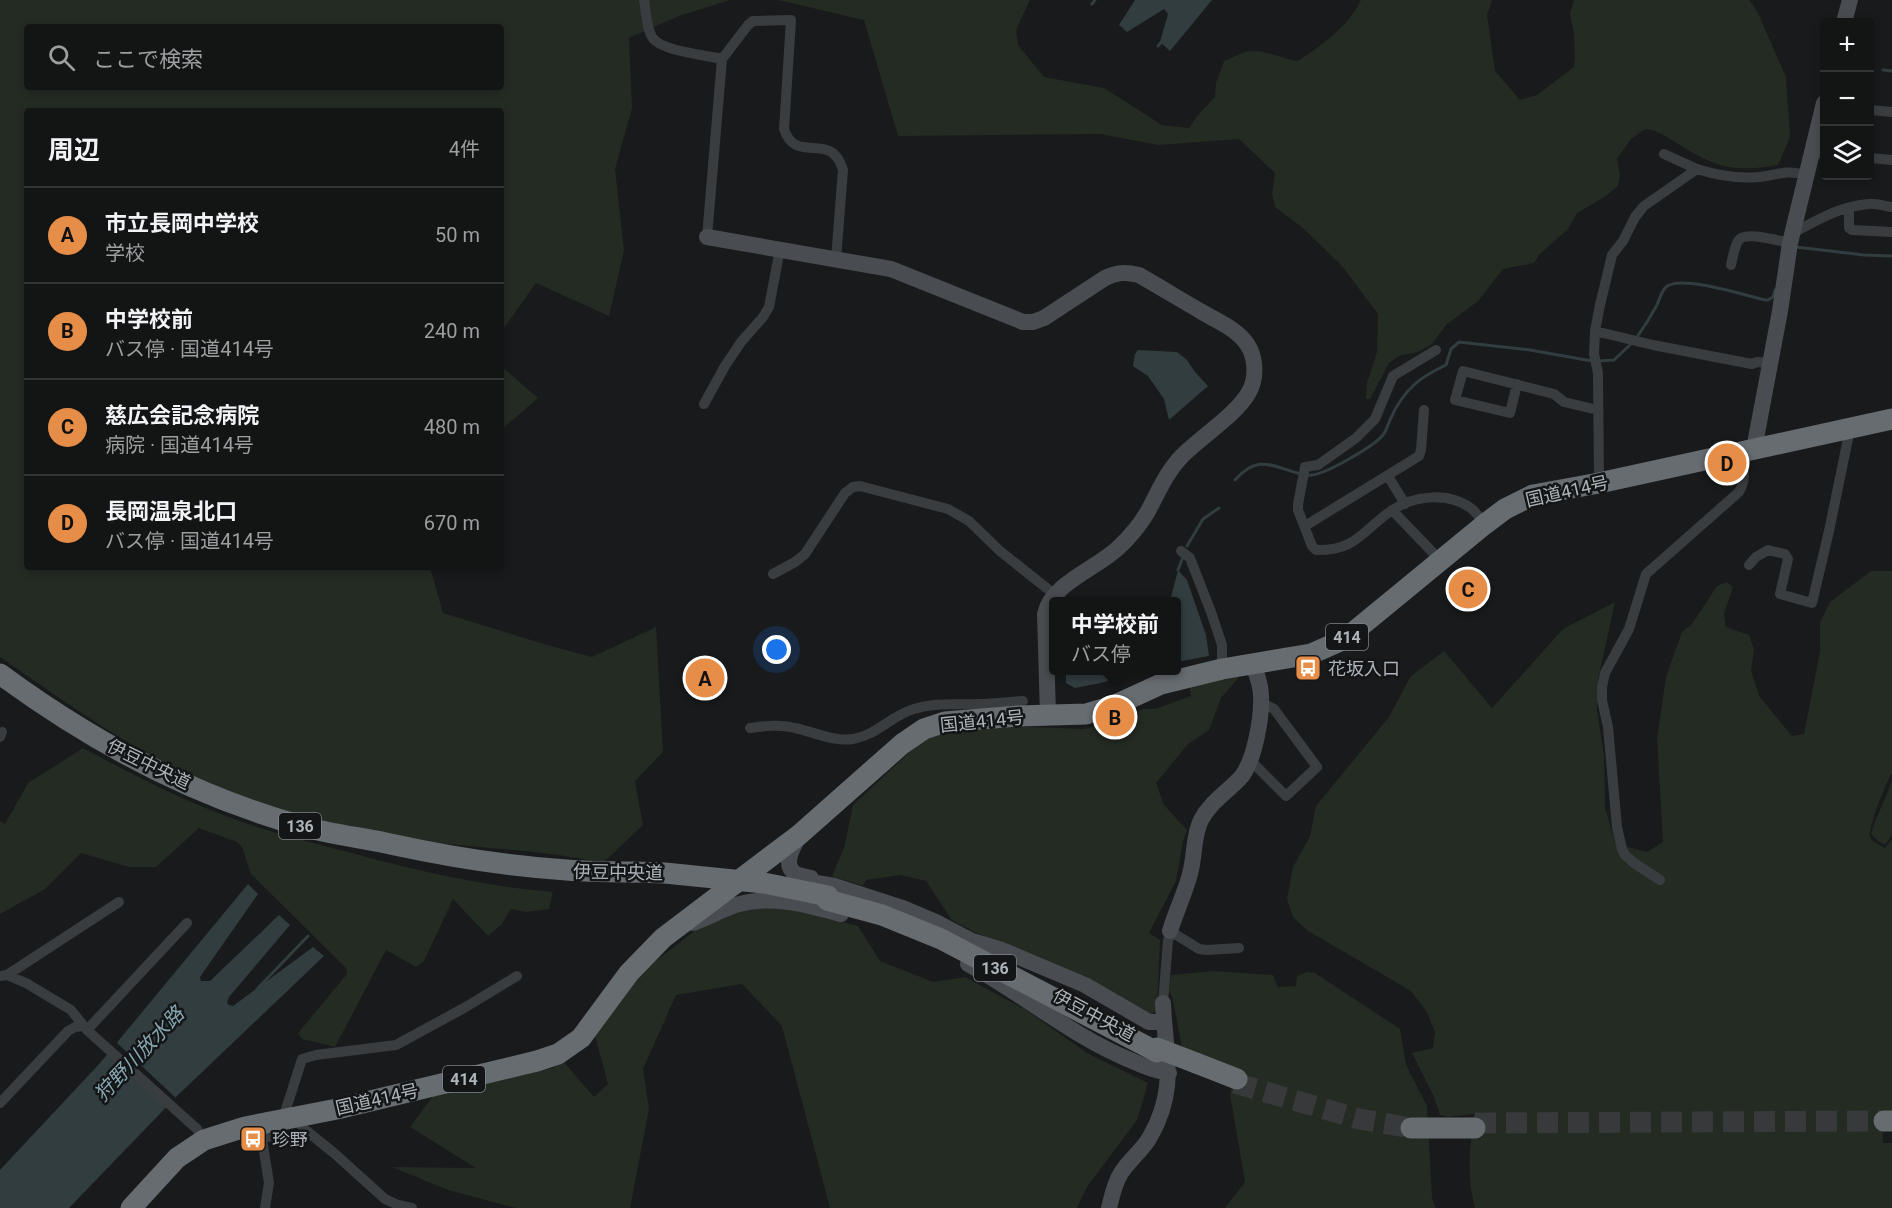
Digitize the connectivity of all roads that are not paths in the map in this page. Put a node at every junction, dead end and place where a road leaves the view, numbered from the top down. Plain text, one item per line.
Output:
1 (644, 0) edge
2 (1850, 0) edge
3 (1845, 18) edge
4 (722, 59) junction
5 (1874, 110) edge
6 (1892, 112) edge
7 (1821, 126) edge
8 (1818, 153) edge
9 (1664, 154) dead end
10 (1874, 158) edge
11 (1892, 160) edge
12 (1696, 169) junction
13 (1807, 175) junction
14 (1892, 207) edge
15 (1849, 208) junction
16 (1892, 232) edge
17 (707, 237) joint
18 (1792, 238) junction
19 (780, 249) junction
20 (836, 259) junction
21 (1731, 265) dead end
22 (1595, 331) junction
23 (1436, 350) dead end
24 (1769, 363) junction
25 (1517, 384) junction
26 (704, 404) dead end
27 (1424, 410) dead end
28 (1598, 410) junction
29 (1892, 419) edge
30 (1850, 429) junction
31 (1747, 450) junction
32 (1388, 476) junction
33 (1599, 483) junction
34 (1405, 504) junction
35 (1392, 510) junction
36 (1485, 524) junction
37 (1305, 526) junction
38 (1181, 551) dead end
39 (1440, 560) junction
40 (1749, 565) dead end
41 (773, 574) dead end
42 (1054, 594) junction
43 (1052, 597) edge
44 (1049, 603) edge
45 (1253, 664) junction
46 (1222, 669) junction
47 (0, 674) edge
48 (0, 681) edge
49 (1023, 701) dead end
50 (1261, 702) junction
51 (1048, 715) junction
52 (750, 728) dead end
53 (1250, 760) junction
54 (800, 835) junction
55 (387, 847) junction
56 (1659, 880) dead end
57 (740, 881) junction
58 (700, 883) junction
59 (828, 898) junction
60 (119, 902) dead end
61 (697, 912) junction
62 (187, 923) dead end
63 (672, 930) junction
64 (1170, 931) junction
65 (972, 940) junction
66 (1239, 948) dead end
67 (4, 975) edge
68 (517, 976) dead end
69 (1013, 990) junction
70 (1163, 1003) joint
71 (1092, 1014) junction
72 (1164, 1022) junction
73 (88, 1030) junction
74 (1154, 1049) junction
75 (1169, 1073) junction
76 (1236, 1081) tunnel mouth
77 (0, 1103) edge
78 (289, 1119) junction
79 (1411, 1126) tunnel mouth
80 (1475, 1126) tunnel mouth
81 (204, 1140) junction
82 (131, 1208) edge
83 (265, 1208) edge
84 (412, 1208) edge
85 (1109, 1208) edge

1 - 4 street
2 - 3 street
4 - 17 street
4 - 20 street
5 - 6 street
7 - 8 street
8 - 13 street
9 - 12 street
10 - 11 street
12 - 13 street
12 - 22 street
13 - 18 street
14 - 15 street
15 - 16 street
15 - 18 street
17 - 19 street
18 - 21 street
18 - 24 street
19 - 20 street
19 - 26 street
20 - 42 street
22 - 24 street
22 - 28 street
23 - 37 street
24 - 31 street
25 - 25 street
25 - 28 street
27 - 32 street
28 - 33 street
29 - 30 highway, 国道414号 / 414
30 - 31 highway, 国道414号 / 414
30 - 40 street
31 - 33 highway, 国道414号 / 414
31 - 56 street
32 - 34 street
32 - 37 street
33 - 36 highway, 国道414号 / 414
34 - 35 street
34 - 36 street
35 - 37 street
35 - 39 street
36 - 39 highway, 国道414号 / 414
38 - 46 street
39 - 45 highway, 国道414号 / 414
41 - 42 street
42 - 43 street
44 - 51 street
45 - 46 highway, 国道414号 / 414
45 - 50 street
46 - 51 highway, 国道414号 / 414
47 - 55 highway, 伊豆中央道 / 136
48 - 55 highway, 伊豆中央道 / 136
49 - 52 street
50 - 53 street
50 - 53 street
51 - 54 highway, 国道414号 / 414
53 - 64 street
54 - 57 highway, 国道414号 / 414
54 - 59 street
55 - 57 highway
55 - 58 highway
55 - 59 highway, 伊豆中央道 / 136, bridge
57 - 58 highway
57 - 59 street
57 - 59 street
57 - 61 highway, 国道414号 / 414
58 - 61 highway
59 - 63 street
59 - 65 street
59 - 69 street
59 - 71 highway, 伊豆中央道 / 136
59 - 74 highway, 伊豆中央道 / 136
60 - 67 street
61 - 63 highway, 国道414号 / 414
62 - 73 street
63 - 78 highway, 国道414号 / 414
64 - 66 street
64 - 70 street
65 - 71 highway
65 - 72 street
67 - 73 street
68 - 78 street
69 - 74 highway
69 - 75 street
70 - 72 street
71 - 74 highway, 伊豆中央道 / 136
72 - 75 street
73 - 77 street
73 - 81 street
74 - 76 highway, 伊豆中央道 / 136, bridge
75 - 85 street
78 - 81 highway, 国道414号 / 414
78 - 83 street
78 - 84 street
79 - 80 highway
81 - 82 highway, 国道414号 / 414

